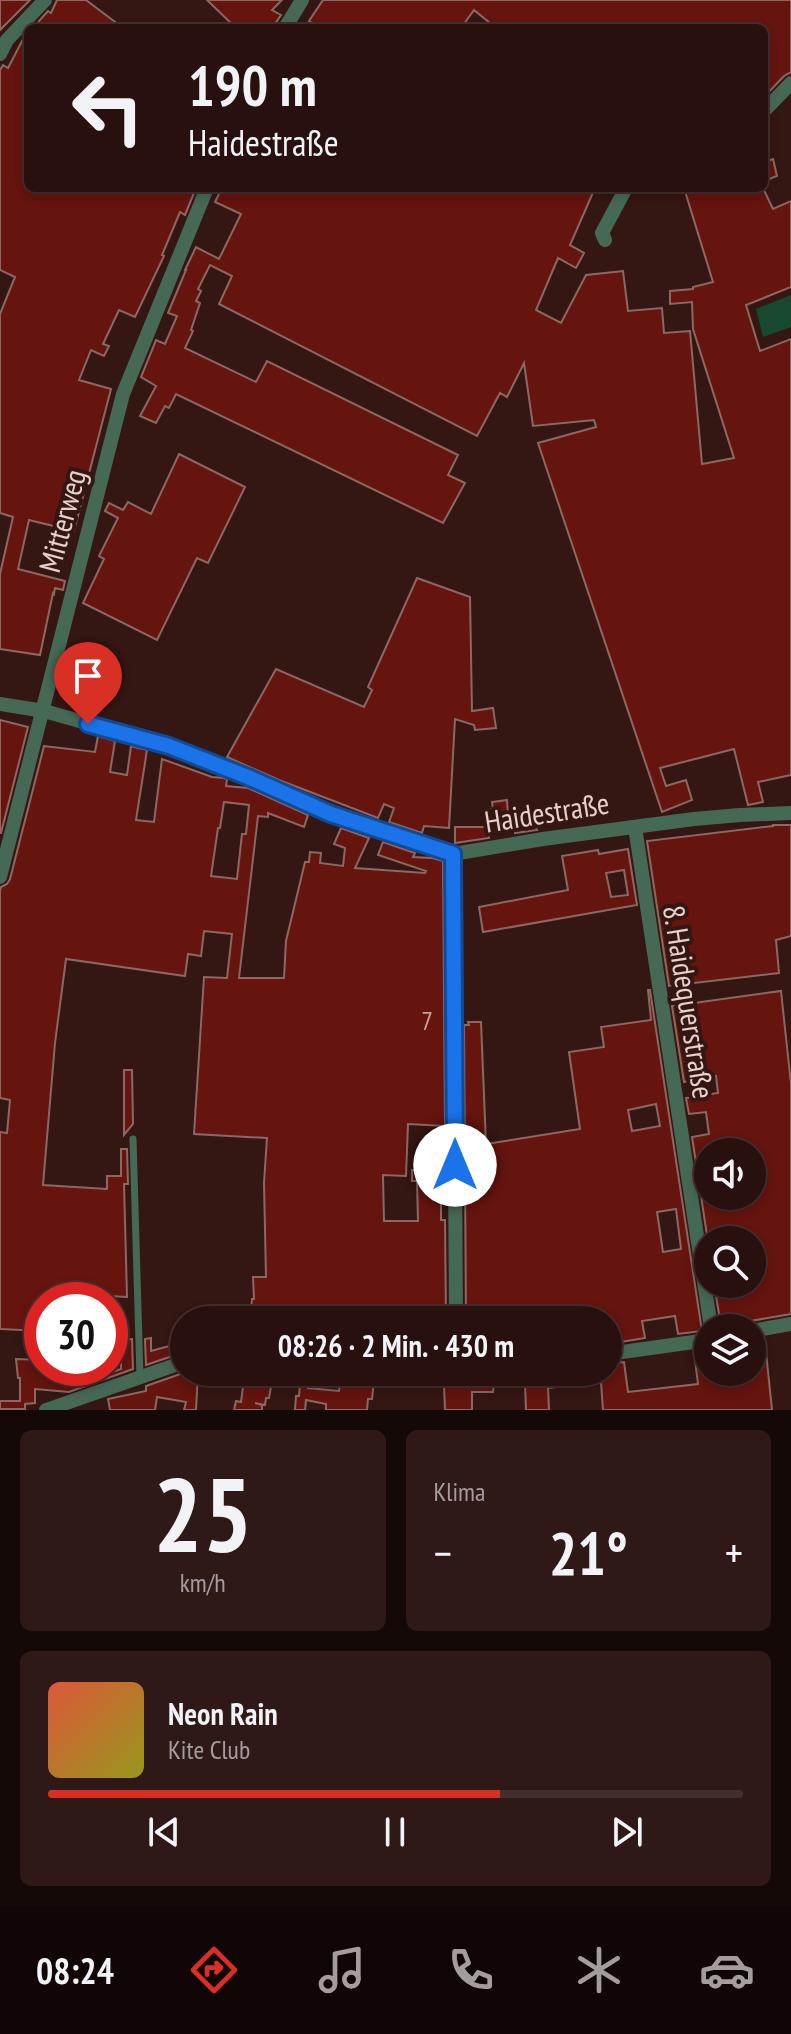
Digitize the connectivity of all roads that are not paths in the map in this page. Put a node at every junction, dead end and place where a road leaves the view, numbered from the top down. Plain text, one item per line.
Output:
1 (45, 0) edge
2 (302, 0) edge
3 (287, 24) edge
4 (0, 54) edge
5 (791, 83) edge
6 (768, 107) edge
7 (205, 192) edge
8 (624, 192) edge
9 (605, 240) dead end
10 (0, 704) edge
11 (44, 711) junction
12 (791, 813) edge
13 (635, 827) junction
14 (453, 854) junction
15 (0, 877) edge
16 (133, 1139) dead end
17 (456, 1306) edge
18 (709, 1314) edge
19 (791, 1324) edge
20 (766, 1328) edge
21 (694, 1342) edge
22 (622, 1352) edge
23 (170, 1367) edge
24 (140, 1377) junction
25 (46, 1410) edge

1 - 4 street
2 - 3 street
5 - 6 street
7 - 11 street, Mitterweg
8 - 9 street
10 - 11 street, Haidestraße
11 - 14 street, Haidestraße
11 - 15 street, Mitterweg
12 - 13 street, Haidestraße
13 - 14 street, Haidestraße
13 - 18 street, 8. Haidequerstraße
14 - 17 street
16 - 24 lane
19 - 20 street
21 - 22 street
23 - 24 street
24 - 25 street

